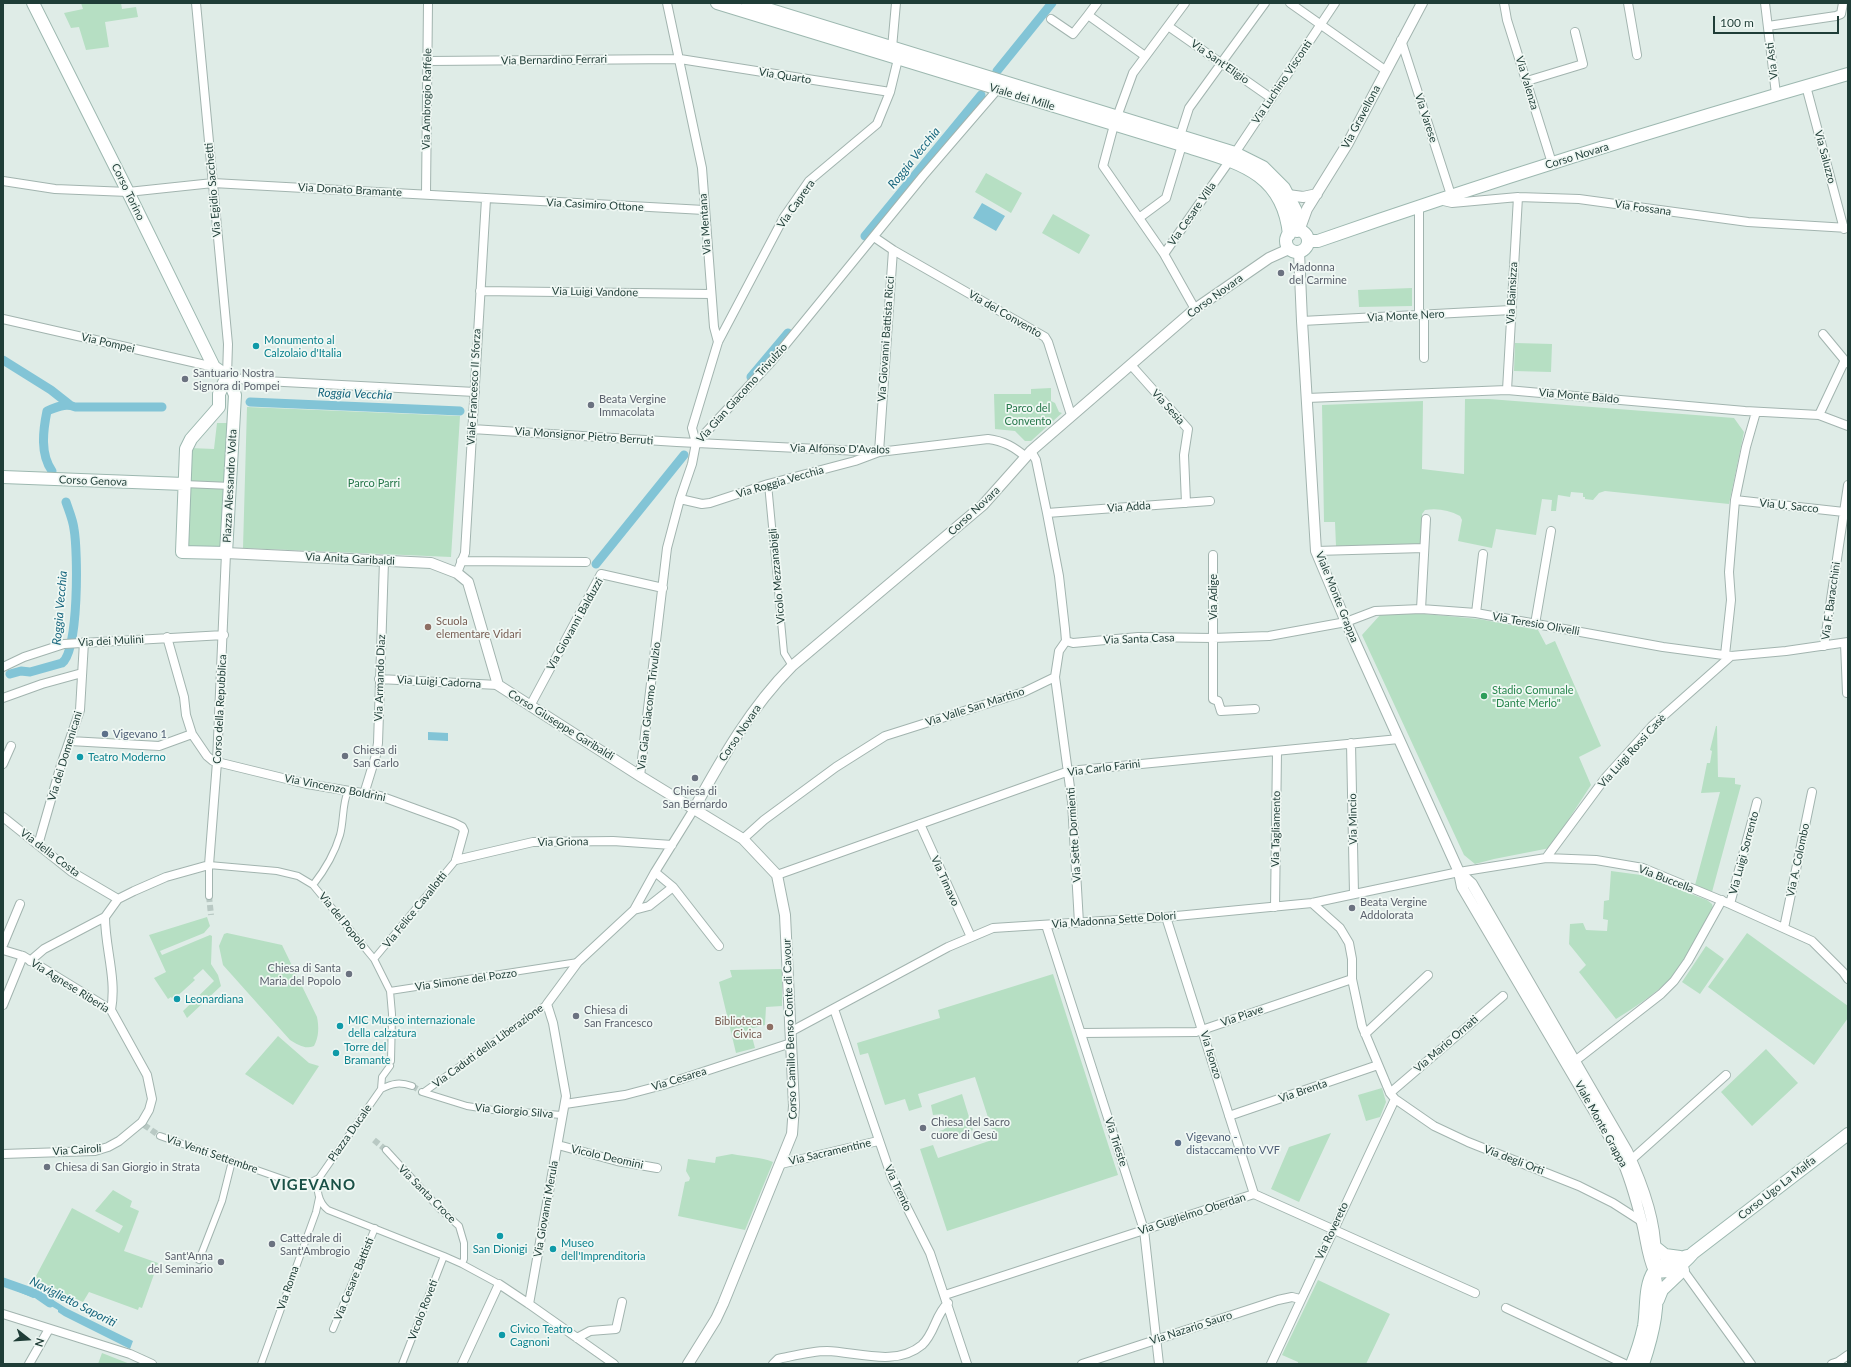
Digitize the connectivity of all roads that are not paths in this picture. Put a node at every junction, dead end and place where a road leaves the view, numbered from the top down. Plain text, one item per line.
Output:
1 (33, 3) edge
2 (196, 3) edge
3 (428, 3) edge
4 (667, 3) edge
5 (717, 3) edge
6 (748, 3) edge
7 (896, 3) edge
8 (1097, 3) edge
9 (1185, 3) edge
10 (1265, 3) edge
11 (1290, 3) edge
12 (1335, 3) edge
13 (1422, 3) edge
14 (1504, 3) edge
15 (1628, 3) edge
16 (1765, 3) edge
17 (1843, 3) edge
18 (1088, 15) junction
19 (1051, 19) dead end
20 (1320, 25) junction
21 (1168, 26) junction
22 (1768, 26) junction
23 (1575, 32) dead end
24 (1401, 40) junction
25 (892, 48) junction
26 (1637, 55) dead end
27 (1145, 56) junction
28 (680, 59) junction
29 (898, 59) junction
30 (428, 61) junction
31 (1220, 65) junction
32 (1385, 70) junction
33 (1848, 74) edge
34 (1527, 81) junction
35 (993, 83) junction
36 (1806, 86) junction
37 (890, 92) junction
38 (1776, 94) junction
39 (1271, 98) junction
40 (1115, 121) junction
41 (1181, 141) junction
42 (1232, 157) junction
43 (1552, 163) junction
44 (3, 181) edge
45 (213, 183) junction
46 (128, 192) junction
47 (426, 194) junction
48 (1317, 194) junction
49 (1288, 195) junction
50 (1451, 195) junction
51 (1518, 197) junction
52 (486, 199) junction
53 (1438, 200) junction
54 (1419, 206) junction
55 (704, 210) junction
56 (1139, 218) junction
57 (1846, 229) edge
58 (1295, 232) junction
59 (874, 237) junction
60 (1308, 241) junction
61 (893, 250) junction
62 (1294, 250) junction
63 (1164, 254) junction
64 (480, 291) junction
65 (711, 294) junction
66 (1195, 309) junction
67 (1511, 310) junction
68 (1422, 315) junction
69 (3, 319) edge
70 (1302, 321) junction
71 (1823, 334) dead end
72 (718, 342) junction
73 (1424, 358) dead end
74 (1846, 362) edge
75 (1131, 365) junction
76 (214, 367) junction
77 (227, 376) junction
78 (1507, 390) junction
79 (475, 392) junction
80 (1307, 398) junction
81 (1756, 412) junction
82 (1071, 415) junction
83 (1819, 415) junction
84 (212, 417) junction
85 (234, 422) junction
86 (1848, 426) edge
87 (472, 429) junction
88 (696, 443) junction
89 (879, 452) junction
90 (1029, 454) junction
91 (3, 477) edge
92 (184, 484) junction
93 (768, 484) junction
94 (1848, 485) edge
95 (231, 486) junction
96 (680, 499) junction
97 (1735, 500) junction
98 (1210, 501) dead end
99 (1186, 503) junction
100 (1047, 512) junction
101 (1844, 512) junction
102 (1426, 519) dead end
103 (1551, 531) dead end
104 (1424, 548) junction
105 (1316, 551) junction
106 (226, 553) junction
107 (1483, 554) dead end
108 (1213, 555) dead end
109 (384, 561) junction
110 (461, 561) junction
111 (586, 562) dead end
112 (457, 573) junction
113 (468, 582) joint
114 (663, 588) junction
115 (1421, 609) junction
116 (1476, 613) junction
117 (1346, 622) junction
118 (1535, 624) junction
119 (224, 634) junction
120 (167, 637) junction
121 (1213, 638) junction
122 (1066, 641) junction
123 (84, 642) junction
124 (1847, 642) edge
125 (1824, 646) junction
126 (1728, 656) junction
127 (792, 666) junction
128 (3, 667) edge
129 (82, 673) junction
130 (1054, 677) junction
131 (380, 679) junction
132 (498, 685) junction
133 (1846, 694) dead end
134 (3, 698) edge
135 (530, 706) junction
136 (1255, 708) dead end
137 (189, 734) junction
138 (1398, 739) junction
139 (70, 742) junction
140 (1351, 743) junction
141 (11, 746) dead end
142 (1277, 750) junction
143 (217, 762) junction
144 (3, 764) edge
145 (1069, 770) junction
146 (640, 776) junction
147 (348, 791) junction
148 (1812, 792) dead end
149 (364, 794) junction
150 (1757, 802) dead end
151 (694, 809) junction
152 (3, 817) edge
153 (920, 824) junction
154 (743, 839) junction
155 (38, 845) junction
156 (672, 845) junction
157 (1546, 858) junction
158 (456, 860) junction
159 (209, 865) junction
160 (655, 872) junction
161 (1459, 872) junction
162 (777, 875) junction
163 (313, 885) junction
164 (673, 887) junction
165 (1354, 894) junction
166 (209, 896) tunnel mouth
167 (118, 899) junction
168 (1722, 900) junction
169 (20, 904) dead end
170 (1312, 904) junction
171 (1730, 904) junction
172 (1275, 907) junction
173 (634, 910) junction
174 (105, 917) junction
175 (1166, 917) junction
176 (1079, 923) junction
177 (1046, 925) junction
178 (1784, 928) junction
179 (971, 937) junction
180 (3, 945) edge
181 (719, 946) dead end
182 (3, 950) edge
183 (26, 959) junction
184 (374, 959) junction
185 (578, 962) junction
186 (1428, 975) dead end
187 (1352, 979) junction
188 (1848, 979) edge
189 (390, 991) junction
190 (1503, 996) dead end
191 (549, 1001) junction
192 (3, 1005) edge
193 (834, 1009) junction
194 (111, 1010) junction
195 (1203, 1030) junction
196 (790, 1032) junction
197 (1080, 1033) junction
198 (1365, 1034) junction
199 (791, 1043) junction
200 (1575, 1061) junction
201 (390, 1064) joint
202 (1378, 1065) junction
203 (1726, 1075) dead end
204 (412, 1086) tunnel mouth
205 (382, 1089) junction
206 (422, 1092) joint
207 (1392, 1096) junction
208 (565, 1104) junction
209 (562, 1115) junction
210 (1229, 1116) junction
211 (143, 1124) joint
212 (1848, 1134) edge
213 (160, 1136) tunnel mouth
214 (878, 1141) junction
215 (558, 1145) junction
216 (386, 1150) tunnel mouth
217 (3, 1154) edge
218 (1631, 1160) junction
219 (232, 1161) junction
220 (781, 1164) junction
221 (657, 1168) dead end
222 (319, 1178) junction
223 (1254, 1194) junction
224 (319, 1198) junction
225 (1641, 1221) junction
226 (375, 1228) junction
227 (1144, 1230) junction
228 (1333, 1230) junction
229 (1706, 1244) junction
230 (1655, 1247) junction
231 (1688, 1255) junction
232 (444, 1256) junction
233 (200, 1260) dead end
234 (462, 1264) junction
235 (1683, 1270) junction
236 (1654, 1271) junction
237 (499, 1284) junction
238 (1475, 1293) dead end
239 (947, 1299) junction
240 (1300, 1299) junction
241 (622, 1302) dead end
242 (1657, 1303) junction
243 (529, 1304) junction
244 (1506, 1308) dead end
245 (3, 1314) edge
246 (333, 1329) dead end
247 (49, 1330) junction
248 (577, 1338) junction
249 (1156, 1339) junction
250 (1848, 1355) edge
251 (29, 1364) edge
252 (152, 1364) edge
253 (261, 1364) edge
254 (402, 1364) edge
255 (462, 1364) edge
256 (614, 1364) edge
257 (688, 1364) edge
258 (773, 1364) edge
259 (968, 1364) edge
260 (1082, 1364) edge
261 (1158, 1364) edge
262 (1271, 1364) edge
263 (1625, 1364) edge
264 (1632, 1364) edge
265 (1643, 1364) edge
266 (1751, 1364) edge
267 (1836, 1364) edge

1 - 46 main road, Corso Torino
2 - 45 street, Via Egidio Sacchetti
3 - 30 street, Via Ambrogio Raffele
4 - 28 street, Via Mentana
5 - 29 main road, Viale dei Mille
6 - 25 main road, Viale dei Mille
7 - 25 street
8 - 18 street
9 - 21 street
10 - 31 street
11 - 20 street
12 - 20 street, Via Luchino Visconti
13 - 24 street, Via Gravellona
14 - 34 street, Via Valenza
15 - 26 street
16 - 22 street, Via Asti
17 - 22 street
18 - 19 street
18 - 27 street
20 - 32 street
20 - 39 street, Via Luchino Visconti
21 - 27 street
21 - 31 street, Via Sant'Eligio
22 - 38 street, Via Asti
23 - 34 street
24 - 32 street, Via Gravellona
24 - 50 street, Via Varese
25 - 29 street
25 - 35 main road, Viale dei Mille
27 - 40 street
28 - 30 street, Via Bernardino Ferrari
28 - 37 street, Via Quarto
28 - 55 street, Via Mentana
29 - 35 main road, Viale dei Mille
29 - 37 street, Via Caprera
30 - 47 street, Via Ambrogio Raffele
31 - 39 street, Via Sant'Eligio
31 - 41 street
32 - 48 street, Via Gravellona
33 - 36 main road, Corso Novara
34 - 43 street, Via Valenza
35 - 40 main road, Viale dei Mille
35 - 59 street, Via Gian Giacomo Trivulzio
36 - 38 main road, Corso Novara
36 - 57 street, Via Saluzzo
37 - 72 street, Via Caprera
38 - 43 main road, Corso Novara
39 - 42 street, Via Luchino Visconti
40 - 41 main road, Viale dei Mille
40 - 56 street
41 - 42 main road, Viale dei Mille
41 - 56 street
42 - 49 main road, Viale dei Mille
42 - 58 main road, Viale dei Mille
42 - 63 street, Via Cesare Villa
43 - 50 main road, Corso Novara
44 - 46 street, Via Donato Bramante
45 - 46 street, Via Donato Bramante
45 - 47 street, Via Donato Bramante
45 - 77 street, Via Egidio Sacchetti
46 - 76 main road, Corso Torino
47 - 52 street, Via Donato Bramante
48 - 49 street
48 - 58 street, Via Gravellona
49 - 58 main road, Viale dei Mille
50 - 53 main road, Corso Novara
51 - 53 street, Via Fossana
51 - 57 street, Via Fossana
51 - 67 street, Via Bainsizza
52 - 55 street, Via Casimiro Ottone
52 - 64 street, Viale Francesco II Sforza
53 - 54 main road, Corso Novara
54 - 60 main road, Corso Novara
54 - 68 street
55 - 65 street, Via Mentana
56 - 63 street
58 - 60 main road
58 - 62 main road
59 - 61 street
59 - 88 street, Via Gian Giacomo Trivulzio
60 - 62 main road
61 - 82 street, Via del Convento
61 - 89 street, Via Giovanni Battista Ricci
62 - 66 street, Corso Novara
62 - 70 street, Viale Monte Grappa
63 - 66 street, Via Cesare Villa
64 - 65 street, Via Luigi Vandone
64 - 79 street, Viale Francesco II Sforza
65 - 72 street, Via Mentana
66 - 75 street, Corso Novara
67 - 68 street, Via Monte Nero
67 - 78 street, Via Bainsizza
68 - 70 street, Via Monte Nero
68 - 73 street
69 - 76 street, Via Pompei
70 - 80 street, Viale Monte Grappa
71 - 74 street
72 - 88 street, Via Mentana
74 - 83 street
75 - 82 street, Corso Novara
75 - 99 street, Via Sesia
76 - 77 main road, Corso Torino
77 - 79 street
77 - 84 main road, Piazza Alessandro Volta
77 - 85 main road, Piazza Alessandro Volta
78 - 80 street, Via Monte Baldo
78 - 81 street, Via Monte Baldo
79 - 87 street, Viale Francesco II Sforza
80 - 105 street, Viale Monte Grappa
81 - 83 street, Via Monte Baldo
81 - 97 street
82 - 90 street, Corso Novara
83 - 86 street, Via Monte Baldo
84 - 85 main road, Piazza Alessandro Volta
84 - 92 main road, Piazza Alessandro Volta
85 - 95 main road, Piazza Alessandro Volta
87 - 88 street, Via Monsignor Pietro Berruti
87 - 110 street, Viale Francesco II Sforza
88 - 89 street, Via Alfonso D'Avalos
88 - 96 street, Via Gian Giacomo Trivulzio
89 - 90 street, Via Alfonso D'Avalos
89 - 93 street, Via Roggia Vecchia
90 - 100 street
90 - 127 street, Corso Novara
91 - 92 main road, Corso Genova
92 - 95 street
92 - 106 main road, Piazza Alessandro Volta
93 - 96 street, Via Roggia Vecchia
93 - 127 street, Vicolo Mezzanabigli
94 - 101 street, Via F. Baracchini
95 - 106 main road, Piazza Alessandro Volta
96 - 114 street, Via Gian Giacomo Trivulzio
97 - 101 street, Via U. Sacco
97 - 126 street
98 - 99 street, Via Adda
99 - 100 street, Via Adda
100 - 122 street
101 - 125 street, Via F. Baracchini
102 - 104 street
103 - 118 street
104 - 105 street
104 - 115 street
105 - 117 street, Viale Monte Grappa
106 - 109 street, Via Anita Garibaldi
106 - 119 street, Corso della Repubblica
107 - 116 street
108 - 121 street, Via Adige
109 - 112 street, Via Anita Garibaldi
109 - 131 street, Via Armando Diaz
110 - 111 street
110 - 112 street, Viale Francesco II Sforza
112 - 113 street, Via Anita Garibaldi
113 - 132 street, Corso Giuseppe Garibaldi
114 - 135 street, Via Giovanni Balduzzi
114 - 146 street, Via Gian Giacomo Trivulzio
115 - 116 street, Via Teresio Olivelli
115 - 117 street, Via Teresio Olivelli
116 - 118 street, Via Teresio Olivelli
117 - 121 street, Via Santa Casa
117 - 138 street, Viale Monte Grappa
118 - 126 street, Via Teresio Olivelli
119 - 120 street, Via dei Mulini
119 - 143 street, Corso della Repubblica
120 - 123 street, Via dei Mulini
120 - 137 street
121 - 122 street, Via Santa Casa
121 - 136 street
122 - 130 street
123 - 128 street, Via dei Mulini
123 - 129 street, Via dei Domenicani
124 - 125 street, Via Teresio Olivelli
124 - 133 street
125 - 126 street, Via Teresio Olivelli
126 - 157 street, Via Luigi Rossi Casè
127 - 151 street, Corso Novara
129 - 134 street
129 - 139 street, Via dei Domenicani
130 - 145 street, Via Sette Dormienti
130 - 154 street, Via Valle San Martino
131 - 132 street, Via Luigi Cadorna
131 - 149 street, Via Armando Diaz
132 - 135 street, Corso Giuseppe Garibaldi
135 - 146 street, Corso Giuseppe Garibaldi
137 - 139 street
137 - 143 street
138 - 140 street, Via Carlo Farini
138 - 161 street, Viale Monte Grappa
139 - 155 street, Via dei Domenicani
140 - 142 street, Via Carlo Farini
140 - 165 street, Via Mincio
141 - 144 street
142 - 145 street, Via Carlo Farini
142 - 172 street, Via Tagliamento
143 - 147 street, Via Vincenzo Boldrini
143 - 159 street, Corso della Repubblica
145 - 153 street, Via Carlo Farini
145 - 176 street, Via Sette Dormienti
146 - 151 street, Corso Giuseppe Garibaldi
147 - 149 street, Via Vincenzo Boldrini
147 - 163 street
148 - 178 street, Via A. Colombo
149 - 158 street, Via Vincenzo Boldrini
150 - 171 street, Via Luigi Sorrento
151 - 154 street
151 - 156 street
152 - 155 street, Via della Costa
153 - 162 street, Via Carlo Farini
153 - 179 street, Via Timavo
154 - 162 street
155 - 167 street, Via della Costa
156 - 158 street, Via Griona
156 - 160 street
157 - 161 street, Via Buccella
157 - 168 street, Via Buccella
158 - 184 street, Via Felice Cavallotti
159 - 163 street, Via del Popolo
159 - 166 street
159 - 167 street
160 - 164 street
160 - 173 street
161 - 165 street, Via Madonna Sette Dolori
161 - 200 street, Viale Monte Grappa
161 - 225 street, Viale Monte Grappa
162 - 196 street, Corso Camillo Benso Conte di Cavour
163 - 184 street, Via del Popolo
164 - 173 street
164 - 181 street
165 - 170 street, Via Madonna Sette Dolori
167 - 174 street
168 - 171 street, Via Buccella
168 - 200 street
169 - 180 street
170 - 172 street, Via Madonna Sette Dolori
170 - 187 street
171 - 178 street, Via Buccella
172 - 175 street, Via Madonna Sette Dolori
173 - 185 street
174 - 183 street
174 - 194 street
175 - 176 street, Via Madonna Sette Dolori
175 - 195 street, Via Isonzo
176 - 177 street, Via Madonna Sette Dolori
177 - 179 street, Via Madonna Sette Dolori
177 - 197 street, Via Trieste
178 - 188 street, Via Buccella
179 - 193 street, Via Madonna Sette Dolori
182 - 183 street, Via Agnese Riberia
183 - 192 street
183 - 194 street, Via Agnese Riberia
184 - 189 street, Via del Popolo
185 - 189 street, Via Simone del Pozzo
185 - 191 street
186 - 198 street
187 - 195 street, Via Piave
187 - 198 street
189 - 201 street, Via del Popolo
190 - 207 street, Via Mario Ornati
191 - 206 street, Via Caduti della Liberazione
191 - 208 street, Via Giovanni Merula
193 - 196 street, Via Madonna Sette Dolori
193 - 214 street, Via Trento
194 - 211 street, Via Agnese Riberia
195 - 197 street, Via Piave
195 - 210 street, Via Isonzo
196 - 199 street, Corso Camillo Benso Conte di Cavour
197 - 227 street, Via Trieste
198 - 202 street
199 - 208 street, Via Cesarea
199 - 220 street, Corso Camillo Benso Conte di Cavour
200 - 218 street, Viale Monte Grappa
201 - 205 street, Piazza Ducale
202 - 207 street
202 - 210 street, Via Brenta
203 - 218 street
204 - 205 street
205 - 222 street, Piazza Ducale
206 - 209 street, Via Giorgio Silva
207 - 225 street, Via degli Orti
207 - 228 street, Via Rovereto
208 - 209 street, Via Giovanni Merula
209 - 215 street, Via Giovanni Merula
210 - 223 street, Via Isonzo
211 - 217 street, Via Cairoli
212 - 229 main road, Corso Ugo La Malfa
213 - 219 street, Via Venti Settembre
214 - 220 street, Via Sacramentine
214 - 239 street, Via Trento
215 - 221 street, Vicolo Deomini
215 - 243 street, Via Giovanni Merula
216 - 234 street, Via Santa Croce
218 - 230 street, Viale Monte Grappa
219 - 222 street, Via Venti Settembre
219 - 233 street
220 - 257 street, Corso Camillo Benso Conte di Cavour
222 - 224 street
223 - 227 street, Via Guglielmo Oberdan
223 - 228 street, Via Guglielmo Oberdan
224 - 226 street
224 - 253 street, Via Roma
225 - 236 street, Viale Monte Grappa
226 - 232 street
226 - 246 street, Via Cesare Battisti
227 - 239 street, Via Guglielmo Oberdan
227 - 249 street, Via Trieste
228 - 238 street, Via Guglielmo Oberdan
228 - 240 street, Via Rovereto
229 - 231 main road, Corso Ugo La Malfa
229 - 235 main road, Corso Ugo La Malfa
230 - 231 main road
230 - 236 street, Viale Monte Grappa
231 - 236 main road, Corso Ugo La Malfa
232 - 234 street
232 - 254 street, Vicolo Roveti
234 - 237 street
235 - 242 main road, Corso Ugo La Malfa
235 - 266 street
236 - 242 main road
236 - 264 main road
237 - 243 street
237 - 255 street
239 - 258 street
239 - 259 street, Via Trento
240 - 249 street, Via Nazario Sauro
240 - 262 street, Via Rovereto
241 - 248 street
242 - 265 main road
243 - 248 street
244 - 263 street
245 - 247 street
247 - 251 street
247 - 252 street
248 - 256 street
249 - 260 street, Via Nazario Sauro
249 - 261 street, Via Trieste
250 - 267 street

